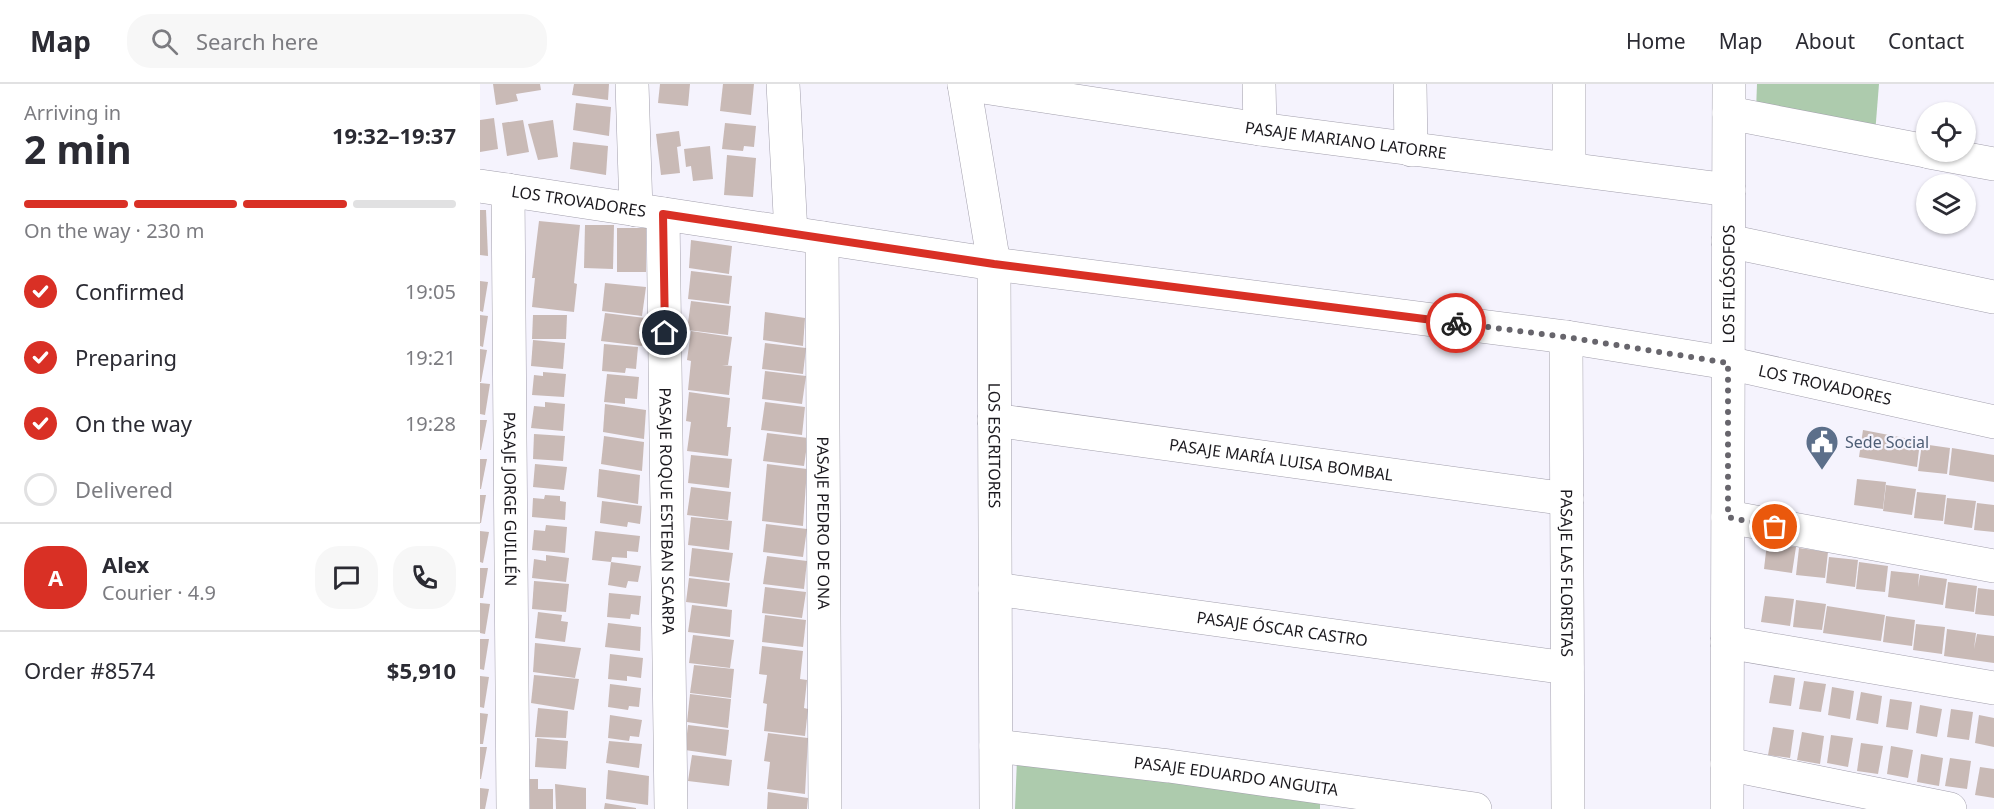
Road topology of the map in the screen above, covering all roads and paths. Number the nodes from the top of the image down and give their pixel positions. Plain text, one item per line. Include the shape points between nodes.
1 (632, 84) edge
2 (783, 84) edge
3 (964, 84) edge
4 (1259, 84) edge
5 (1410, 84) edge
6 (1569, 84) edge
7 (1729, 99) edge
8 (1260, 129) junction
9 (1916, 148) edge
10 (1411, 150) junction
11 (1976, 161) edge
12 (1994, 164) edge
13 (1569, 168) junction
14 (494, 188) edge
15 (1729, 190) junction
16 (650, 212) junction
17 (806, 235) junction
18 (1728, 241) junction
19 (994, 264) junction
20 (1994, 297) edge
21 (1566, 337) junction
22 (1728, 363) junction
23 (994, 420) junction
24 (1994, 422) edge
25 (1567, 499) junction
26 (1728, 517) junction
27 (1994, 566) edge
28 (995, 589) junction
29 (1727, 642) junction
30 (1567, 668) junction
31 (1994, 688) edge
32 (996, 746) junction
33 (1727, 764) junction
34 (513, 809) edge
35 (671, 809) edge
36 (825, 809) edge
37 (996, 809) edge
38 (1475, 809) edge
39 (1568, 809) edge
40 (1727, 809) edge
41 (1950, 809) edge

1 - 16 street, PASAJE ROQUE ESTEBAN SCARPA
2 - 17 street, PASAJE PEDRO DE ONA
3 - 8 street, PASAJE MARIANO LATORRE
3 - 19 street, LOS ESCRITORES
4 - 8 street
5 - 10 street
6 - 13 street
7 - 9 street
7 - 15 street, LOS FILÓSOFOS
8 - 10 street, PASAJE MARIANO LATORRE
10 - 13 street, PASAJE MARIANO LATORRE
11 - 12 street
13 - 15 street, PASAJE MARIANO LATORRE
14 - 16 street, LOS TROVADORES
14 - 34 street, PASAJE JORGE GUILLÉN
15 - 18 street, LOS FILÓSOFOS
16 - 17 street, LOS TROVADORES
16 - 35 street, PASAJE ROQUE ESTEBAN SCARPA
17 - 19 street, LOS TROVADORES
17 - 36 street, PASAJE PEDRO DE ONA
18 - 20 street
18 - 22 street, LOS FILÓSOFOS
19 - 21 street, LOS TROVADORES
19 - 23 street, LOS ESCRITORES
21 - 22 street, LOS TROVADORES
21 - 25 street, PASAJE LAS FLORISTAS
22 - 24 street, LOS TROVADORES
22 - 26 street, LOS FILÓSOFOS
23 - 25 street, PASAJE MARÍA LUISA BOMBAL
23 - 28 street, LOS ESCRITORES
25 - 30 street, PASAJE LAS FLORISTAS
26 - 27 street
26 - 29 street, LOS FILÓSOFOS
28 - 30 street, PASAJE ÓSCAR CASTRO
28 - 32 street, LOS ESCRITORES
29 - 31 street
29 - 33 street, LOS FILÓSOFOS
30 - 39 street, PASAJE LAS FLORISTAS
32 - 37 street, LOS ESCRITORES
32 - 38 street, PASAJE EDUARDO ANGUITA
33 - 40 street, LOS FILÓSOFOS
33 - 41 street

